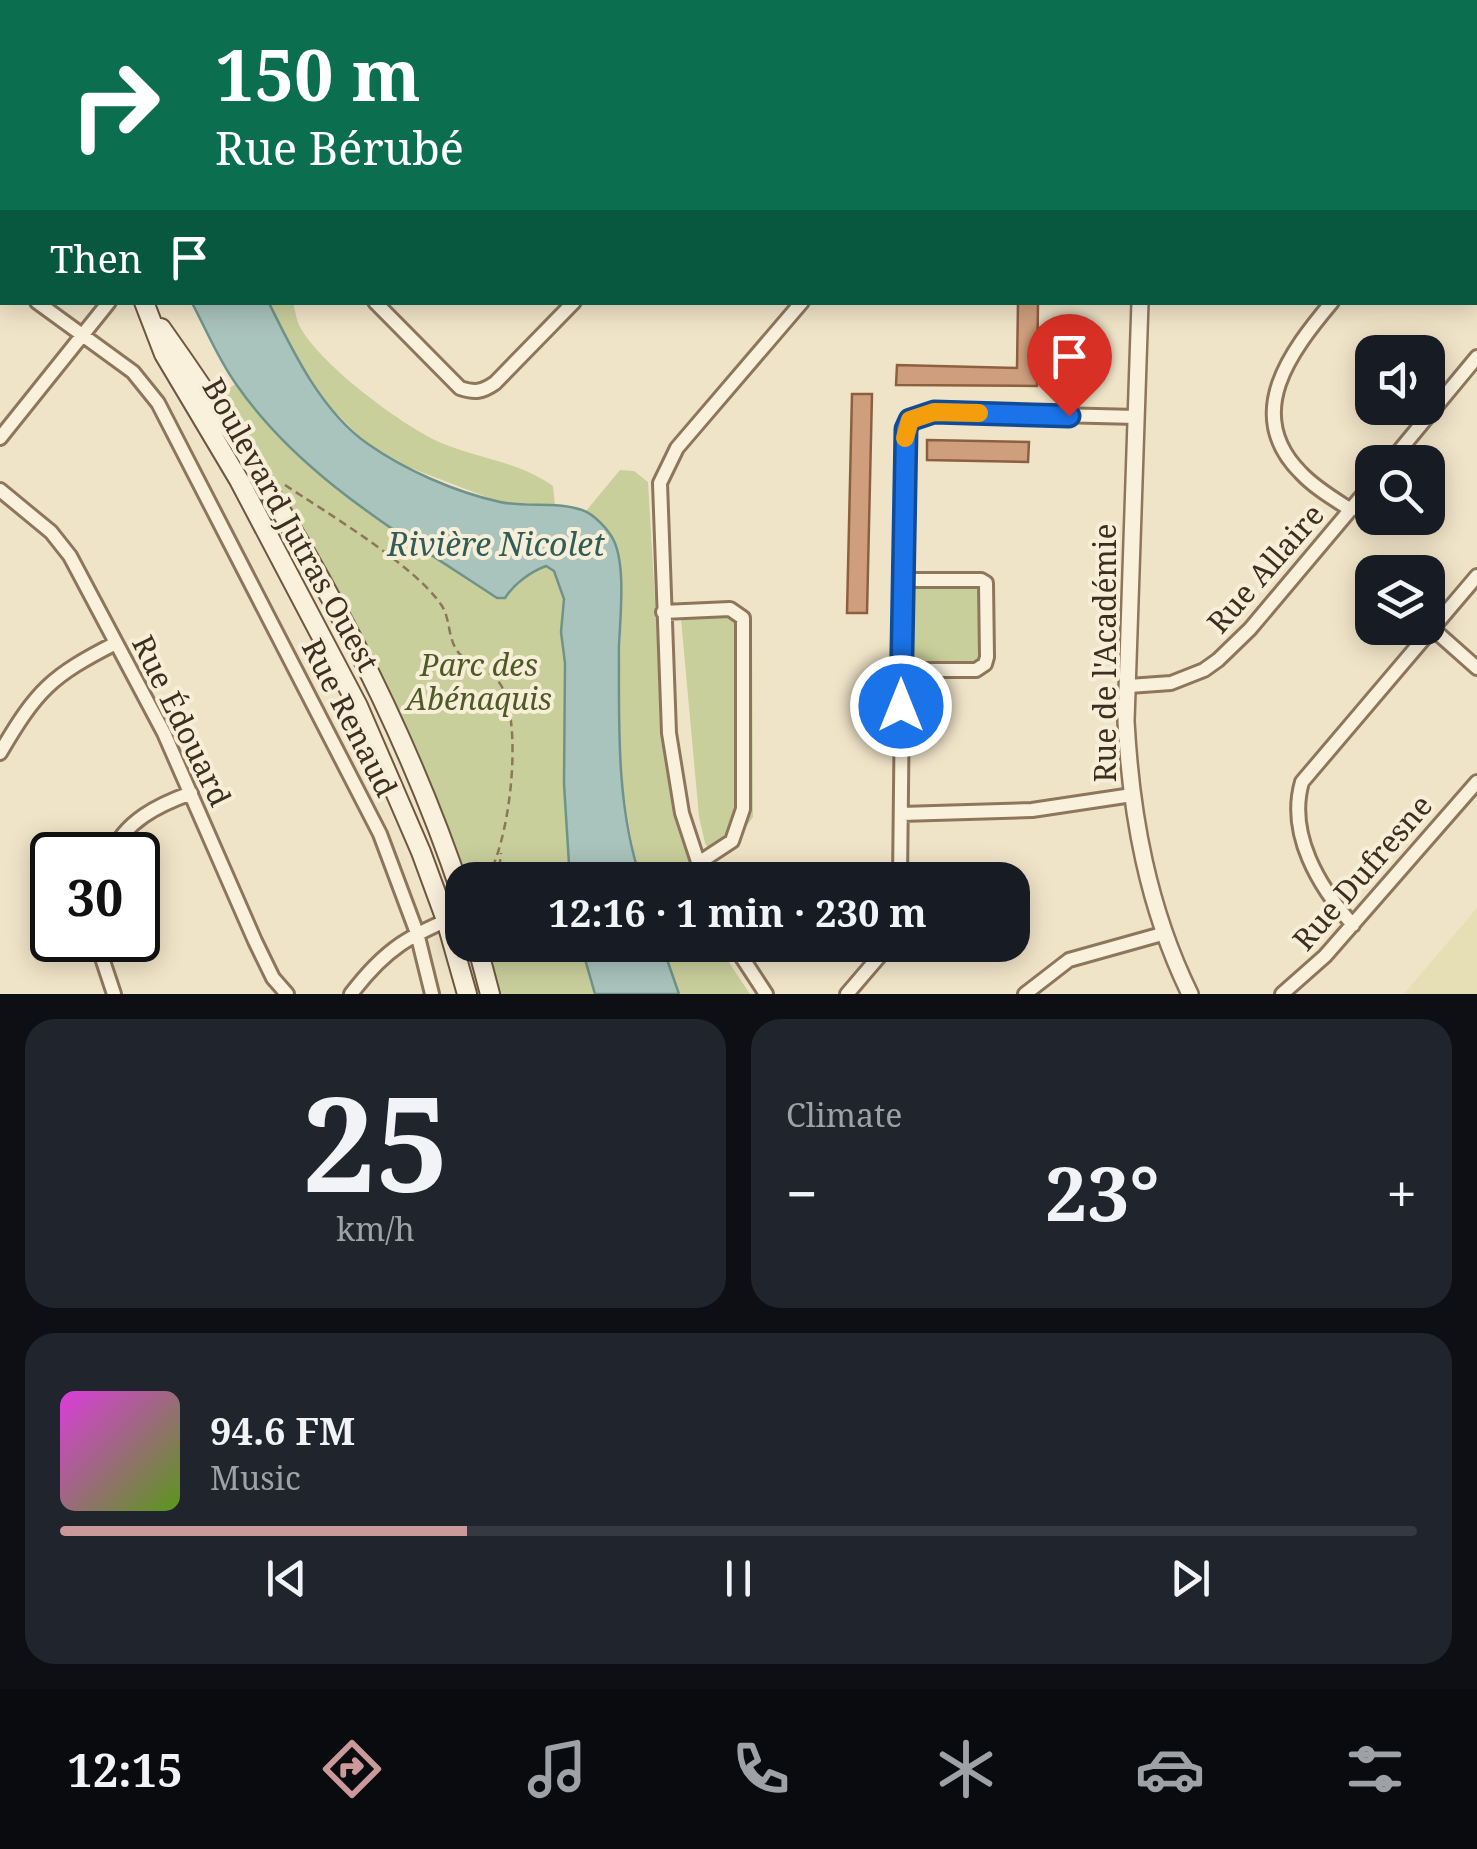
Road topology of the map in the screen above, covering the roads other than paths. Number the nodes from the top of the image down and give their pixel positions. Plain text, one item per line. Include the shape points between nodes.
1 (41, 305) edge
2 (106, 305) edge
3 (146, 305) edge
4 (378, 305) edge
5 (571, 305) edge
6 (799, 305) edge
7 (1140, 305) edge
8 (1329, 305) edge
9 (81, 334) junction
10 (1477, 357) edge
11 (1137, 417) junction
12 (0, 438) edge
13 (1404, 445) edge
14 (0, 490) edge
15 (1355, 504) edge
16 (1350, 510) junction
17 (1477, 576) edge
18 (904, 580) junction
19 (663, 612) junction
20 (1445, 615) edge
21 (1445, 640) edge
22 (116, 643) junction
23 (1419, 645) edge
24 (1477, 668) edge
25 (901, 670) junction
26 (1129, 686) junction
27 (0, 753) edge
28 (1477, 782) edge
29 (190, 793) junction
30 (1132, 795) junction
31 (902, 814) junction
32 (129, 832) edge
33 (450, 862) edge
34 (696, 862) edge
35 (700, 862) edge
36 (901, 862) edge
37 (445, 897) edge
38 (445, 921) edge
39 (1353, 926) junction
40 (416, 933) junction
41 (1162, 934) junction
42 (103, 962) edge
43 (462, 962) edge
44 (482, 962) edge
45 (745, 962) edge
46 (874, 962) edge
47 (114, 994) edge
48 (287, 994) edge
49 (351, 994) edge
50 (432, 994) edge
51 (467, 994) edge
52 (490, 994) edge
53 (766, 994) edge
54 (847, 994) edge
55 (1025, 994) edge
56 (1190, 994) edge
57 (1282, 994) edge

1 - 9 street, Rue Renaud
2 - 9 street
3 - 33 main road, Boulevard Jutras Ouest via 349,633 417,772
3 - 37 main road, Boulevard Jutras Ouest via 164,354 358,706
4 - 5 street via 460,388 483,391
6 - 19 street via 663,472
7 - 11 street, Rue de l'Académie
8 - 16 street via 1282,371 1274,415 1292,462
9 - 12 street
9 - 40 street, Rue Renaud via 133,372 158,404 373,819
10 - 13 street
11 - 18 street via 934,412 910,420
11 - 26 street, Rue de l'Académie
14 - 22 street, Rue Édouard via 61,544
15 - 16 street, Rue Allaire
16 - 26 street, Rue Allaire via 1218,660 1171,683
17 - 20 street
18 - 25 street
18 - 25 street via 986,583 987,657 976,670
19 - 34 street via 669,733
19 - 35 street via 730,609 743,618 743,809 732,841
21 - 24 street
22 - 27 street via 66,668 38,695
22 - 29 street, Rue Édouard
23 - 39 street via 1316,762 1298,796 1296,821 1309,857
25 - 31 street
26 - 30 street, Rue de l'Académie
28 - 39 street, Rue Dufresne
29 - 32 street via 160,805
29 - 48 street, Rue Édouard via 255,942
30 - 31 street via 1032,810
30 - 41 street, Rue de l'Académie
31 - 36 street
38 - 40 street
39 - 57 street, Rue Dufresne
40 - 49 street via 376,962
40 - 50 street, Rue Renaud
41 - 55 street via 1068,960
41 - 56 street, Rue de l'Académie
42 - 47 street
43 - 51 main road, Boulevard Jutras Ouest
44 - 52 main road
45 - 53 street
46 - 54 street

